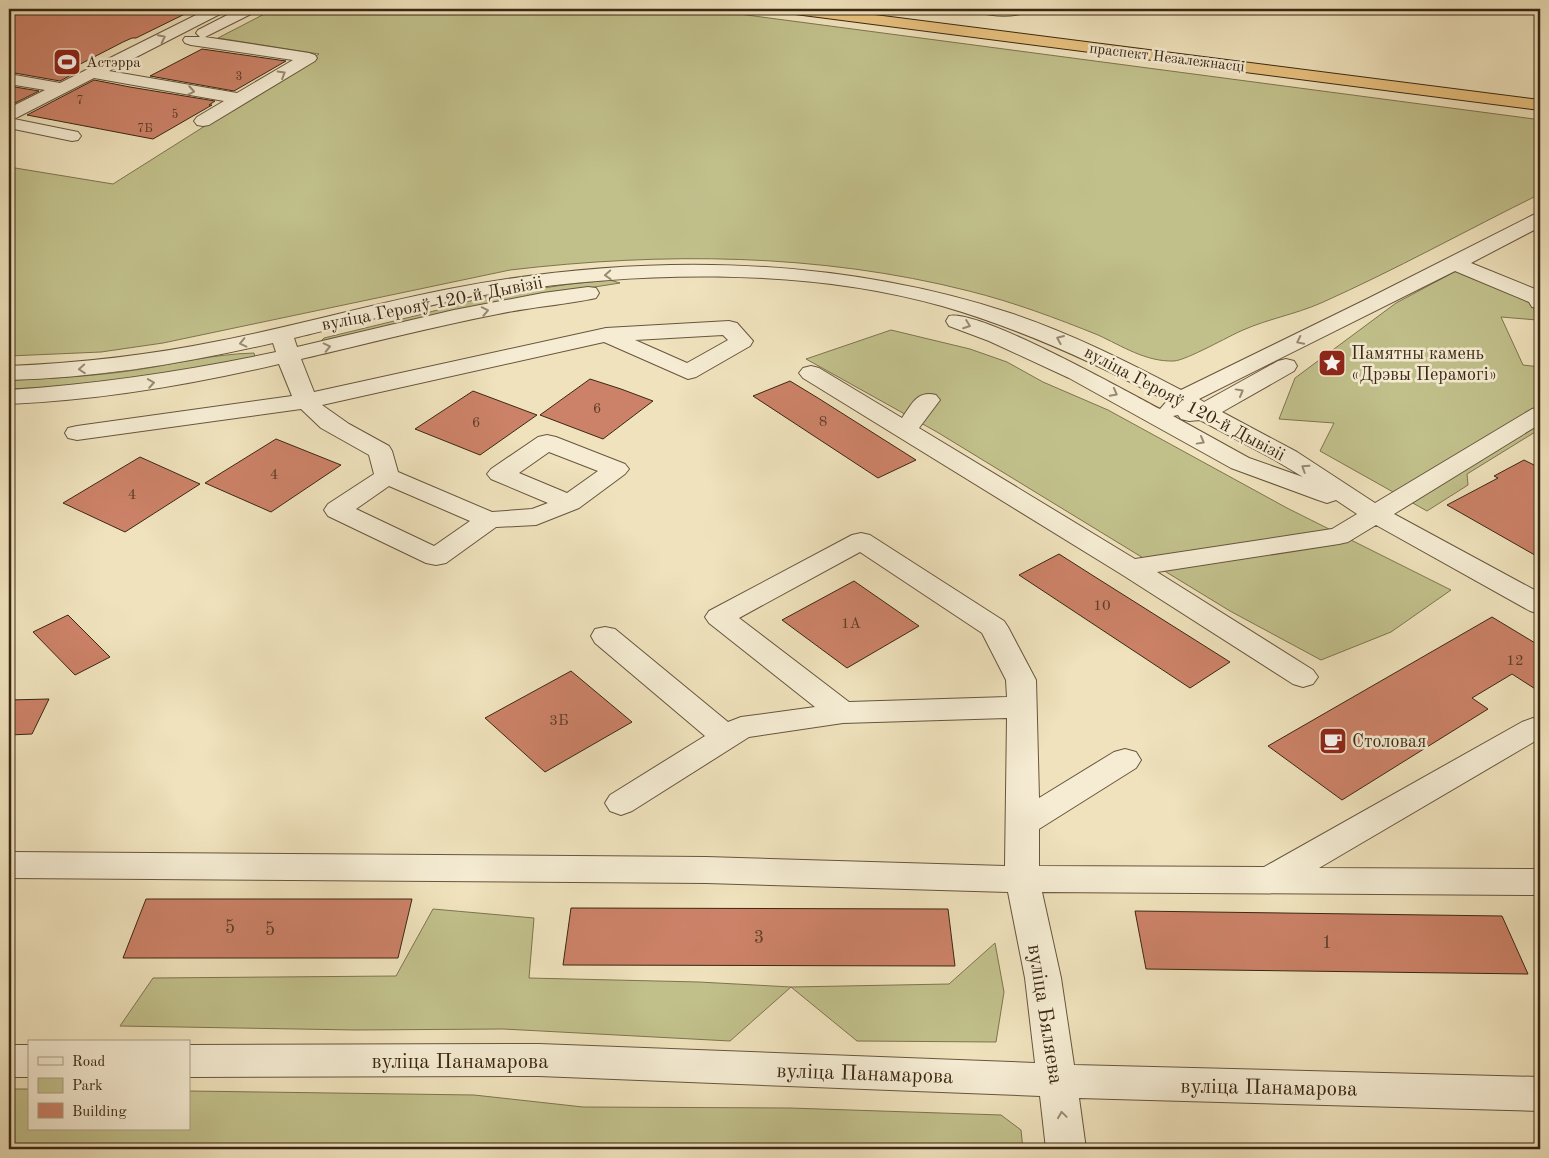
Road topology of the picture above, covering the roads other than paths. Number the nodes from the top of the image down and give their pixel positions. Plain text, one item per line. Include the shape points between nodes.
1 (219, 9) edge
2 (246, 9) edge
3 (794, 9) edge
4 (874, 9) edge
5 (983, 9) edge
6 (1024, 9) edge
7 (191, 40) junction
8 (91, 73) junction
9 (118, 78) junction
10 (9, 79) edge
11 (62, 88) junction
12 (1540, 93) edge
13 (240, 99) junction
14 (1540, 105) edge
15 (9, 115) edge
16 (203, 121) dead end
17 (9, 123) edge
18 (72, 136) dead end
19 (1540, 219) edge
20 (1454, 264) junction
21 (1540, 302) edge
22 (1376, 304) junction
23 (606, 335) junction
24 (285, 345) junction
25 (9, 372) edge
26 (811, 373) dead end
27 (67, 394) junction
28 (9, 397) edge
29 (1182, 399) junction
30 (928, 400) dead end
31 (307, 401) junction
32 (9, 405) edge
33 (1204, 412) junction
34 (1540, 414) edge
35 (1162, 419) junction
36 (904, 430) junction
37 (77, 433) dead end
38 (388, 476) junction
39 (570, 503) dead end
40 (1375, 514) junction
41 (489, 520) junction
42 (1131, 568) junction
43 (1538, 601) edge
44 (605, 636) dead end
45 (1303, 677) dead end
46 (1021, 707) junction
47 (843, 712) junction
48 (1540, 730) edge
49 (727, 737) junction
50 (1125, 760) dead end
51 (621, 803) dead end
52 (1022, 824) junction
53 (9, 865) edge
54 (1022, 879) junction
55 (1271, 880) junction
56 (1540, 882) edge
57 (9, 1061) edge
58 (28, 1061) edge
59 (190, 1061) edge
60 (1057, 1081) junction
61 (1540, 1094) edge
62 (1066, 1149) edge

8 -> 1 street
2 - 7 street
3 - 14 highway, праспект Незалежнасці
4 - 12 highway, праспект Незалежнасці
5 - 6 street via 1013,12
7 - 9 street
13 -> 7 street via 309,58
8 - 9 street
8 - 11 street
9 -> 13 street
10 - 11 street
11 - 15 street
13 - 16 street
17 - 18 street
19 - 20 street
20 - 21 street via 1538,298
20 - 22 street
22 -> 29 street
33 -> 22 street via 1324,346
23 - 23 street via 730,328 742,341 688,372
23 - 31 street
24 -> 25 street, вуліца Герояў 120-й Дывізіі via 81,369
27 -> 24 street, вуліца Герояў 120-й Дывізіі via 172,380
29 -> 24 street, вуліца Герояў 120-й Дывізіі via 1103,358 1001,317 898,290 801,276 655,272 564,278 469,292
24 - 31 street
24 -> 35 street, вуліца Герояў 120-й Дывізіі via 571,295 680,285 740,284 793,288 848,295 958,322 1054,362
26 - 36 street
27 - 28 street, вуліца Герояў 120-й Дывізіі
27 - 32 street
29 - 33 street, вуліца Герояў 120-й Дывізіі
29 - 35 street
30 - 36 street
31 - 37 street
31 - 38 street via 335,425 380,451
33 - 35 street
40 -> 33 street, вуліца Герояў 120-й Дывізіі via 1289,458
34 - 40 street
35 -> 40 street, вуліца Герояў 120-й Дывізіі via 1240,463
36 - 42 street
38 - 41 street
38 - 41 street via 337,510 436,557
39 - 41 street via 536,518
40 - 42 street via 1339,536
40 - 43 street, вуліца Герояў 120-й Дывізіі
42 - 45 street
44 - 49 street
46 - 47 street
46 - 47 street, вуліца Бяляева via 1021,680 994,627 860,541 719,617
46 - 52 street, вуліца Бяляева
47 - 49 street via 741,728
48 - 55 street via 1534,729
49 - 51 street
50 - 52 street
52 - 54 street, вуліца Бяляева
53 - 54 street via 706,870
54 - 55 street
54 - 60 street, вуліца Бяляева via 1043,978
55 - 56 street
57 - 58 street
59 - 60 street, вуліца Панамарова via 539,1060
60 - 61 street, вуліца Панамарова
62 -> 60 street, вуліца Бяляева

